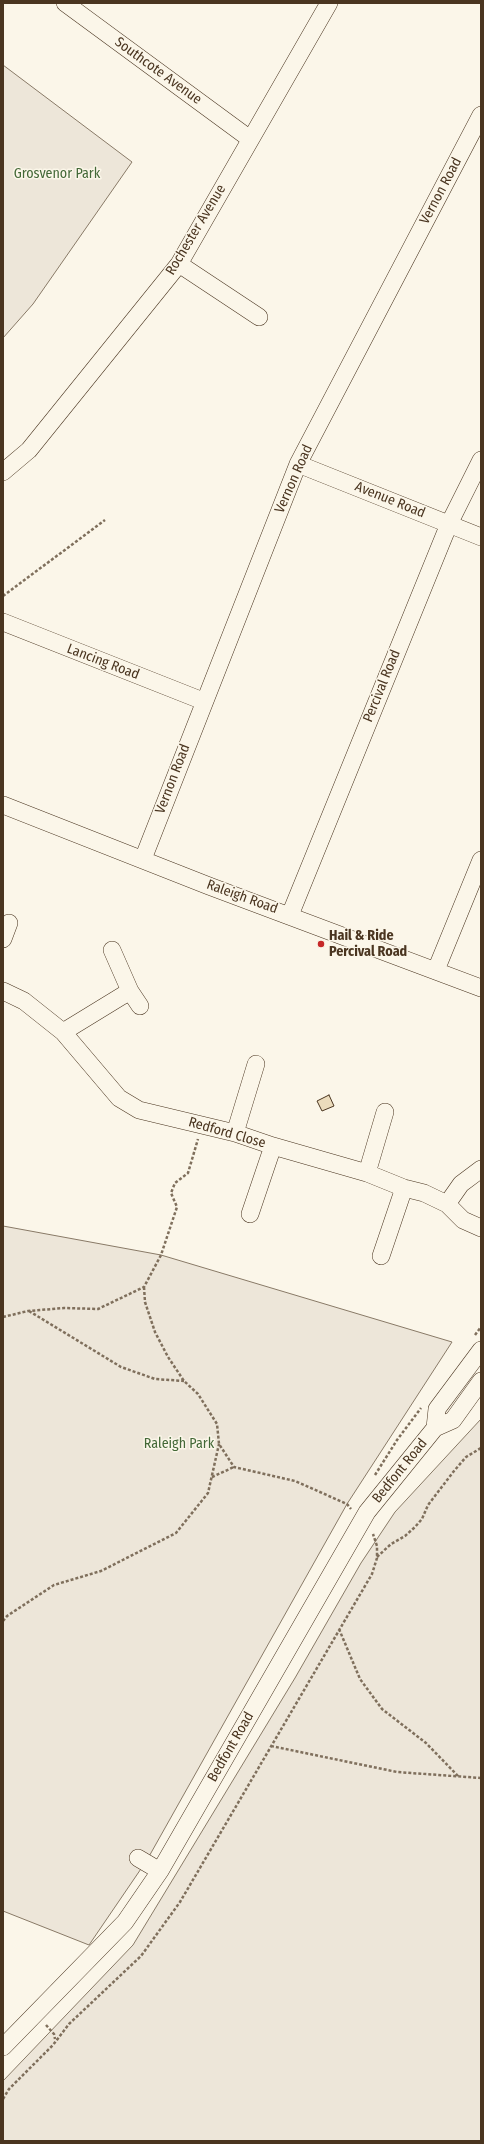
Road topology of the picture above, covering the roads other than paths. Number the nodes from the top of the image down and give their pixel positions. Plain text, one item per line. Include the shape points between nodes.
1 (65, 3) edge
2 (329, 3) edge
3 (481, 115) edge
4 (250, 139) junction
5 (179, 264) junction
6 (259, 317) dead end
7 (481, 460) edge
8 (298, 464) junction
9 (3, 472) edge
10 (449, 524) junction
11 (481, 537) edge
12 (3, 622) edge
13 (203, 701) junction
14 (3, 805) edge
15 (142, 859) junction
16 (481, 860) edge
17 (290, 915) junction
18 (9, 923) dead end
19 (3, 939) edge
20 (112, 950) dead end
21 (436, 970) junction
22 (481, 988) edge
23 (130, 991) junction
24 (3, 992) edge
25 (140, 1006) dead end
26 (63, 1032) junction
27 (256, 1064) dead end
28 (385, 1112) dead end
29 (235, 1133) junction
30 (272, 1146) junction
31 (481, 1169) edge
32 (367, 1172) junction
33 (404, 1188) junction
34 (447, 1204) junction
35 (250, 1214) dead end
36 (481, 1228) edge
37 (381, 1256) dead end
38 (476, 1345) edge
39 (475, 1364) edge
40 (481, 1381) edge
41 (434, 1428) junction
42 (138, 1858) dead end
43 (160, 1871) junction
44 (4, 2045) edge

1 - 4 street, Southcote Avenue
2 - 4 street, Rochester Avenue
3 - 8 street, Vernon Road
4 - 5 street, Rochester Avenue
5 - 6 street
5 - 9 street, Rochester Avenue via 29,450
7 - 10 street, Percival Road
8 - 10 street, Avenue Road
8 - 13 street, Vernon Road
10 - 11 street, Avenue Road
10 - 17 street, Percival Road
12 - 13 street, Lancing Road
13 - 15 street, Vernon Road
14 - 15 street, Raleigh Road
15 - 17 street, Raleigh Road
16 - 21 street
17 - 21 street, Raleigh Road
18 - 19 street
20 - 23 street
21 - 22 street, Raleigh Road
23 - 25 street
23 - 26 street
24 - 26 street, Redford Close via 24,1000
26 - 29 street, Redford Close via 114,1100 139,1110
27 - 29 street
28 - 32 street
29 - 30 street, Redford Close
30 - 32 street, Redford Close
30 - 35 street
31 - 34 street via 461,1184
32 - 33 street, Redford Close
33 - 34 street, Redford Close via 424,1193
33 - 37 street
34 - 36 street, Redford Close via 463,1220
38 - 39 street, Bedfont Road
39 - 41 street, Bedfont Road via 437,1409
40 - 41 street, Bedfont Road via 452,1420
41 - 43 street, Bedfont Road via 367,1512
42 - 43 street
43 - 44 street, Bedfont Road via 125,1922

